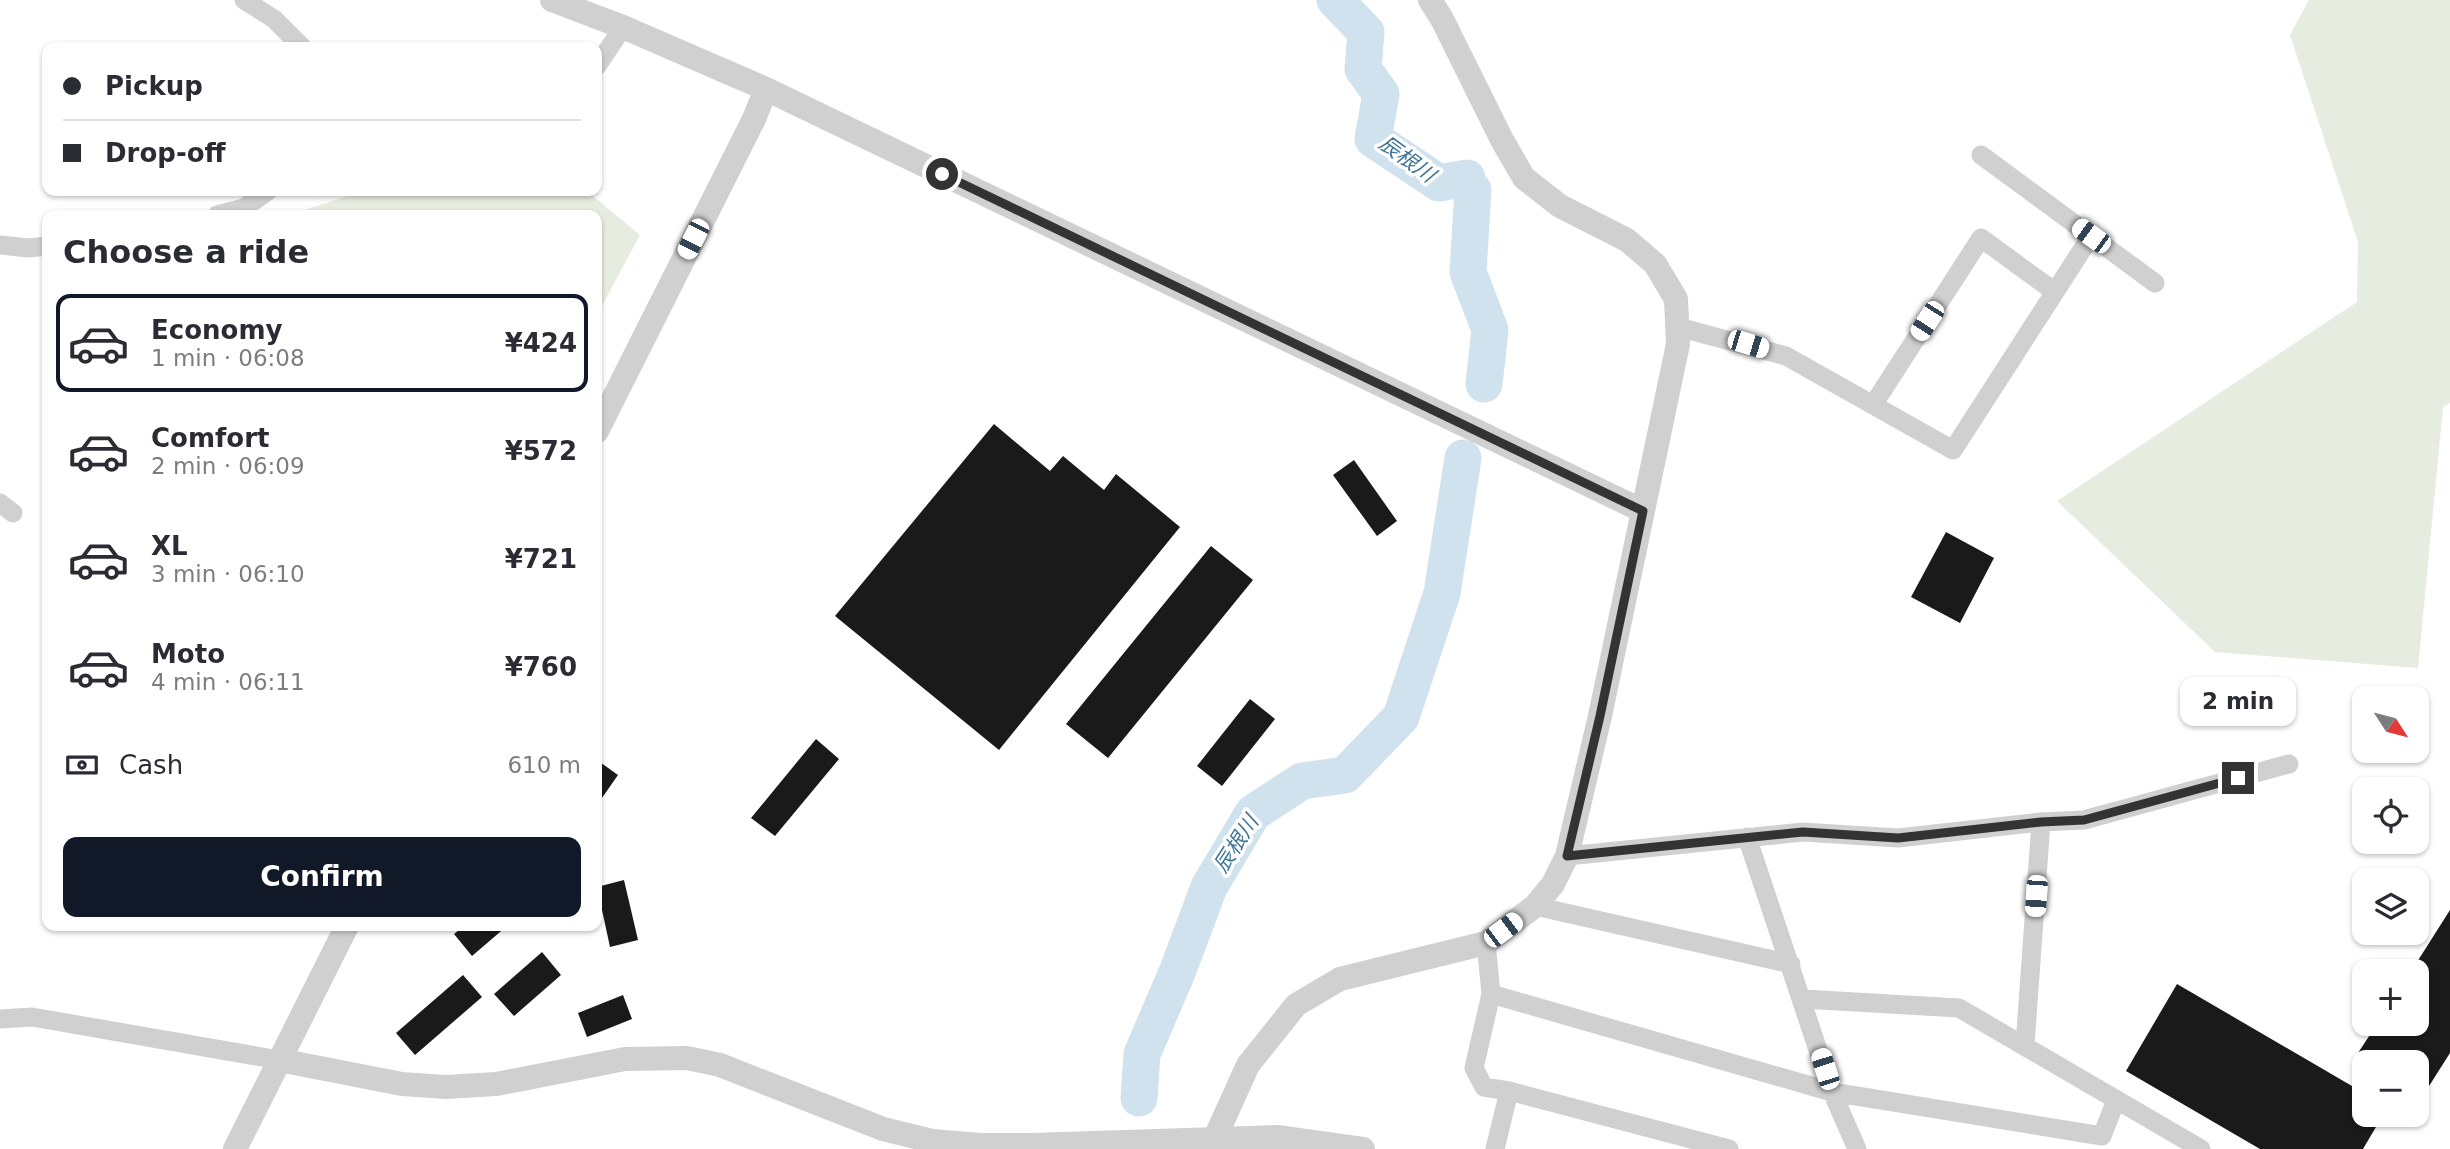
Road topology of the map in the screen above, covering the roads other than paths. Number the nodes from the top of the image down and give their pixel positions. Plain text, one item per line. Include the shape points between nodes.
1 (244, 0) edge
2 (552, 0) edge
3 (1430, 0) edge
4 (623, 27) junction
5 (297, 42) edge
6 (602, 58) edge
7 (766, 89) junction
8 (1981, 155) dead end
9 (261, 196) edge
10 (236, 210) edge
11 (2091, 236) junction
12 (0, 245) edge
13 (42, 247) edge
14 (2155, 283) dead end
15 (2055, 292) junction
16 (1678, 327) junction
17 (1873, 405) junction
18 (602, 421) edge
19 (1643, 511) junction
20 (2289, 764) dead end
21 (2041, 822) junction
22 (1747, 837) junction
23 (1567, 856) junction
24 (1535, 906) junction
25 (344, 931) edge
26 (1486, 943) junction
27 (1791, 964) junction
28 (1491, 994) junction
29 (1803, 999) junction
30 (0, 1018) edge
31 (2025, 1045) junction
32 (279, 1060) junction
33 (1509, 1091) junction
34 (1832, 1092) junction
35 (2116, 1101) junction
36 (1207, 1143) edge
37 (235, 1149) edge
38 (1363, 1149) edge
39 (1495, 1149) edge
40 (1729, 1149) edge
41 (1857, 1149) edge
42 (2202, 1149) edge

1 - 5 street via 274,19
2 - 4 street
3 - 16 street via 1524,178 1560,206 1627,240 1655,264 1676,299
4 - 6 street
4 - 7 street
7 - 18 street
7 - 19 street
8 - 11 street
9 - 10 street
11 - 14 street
11 - 15 street
12 - 13 street
15 - 17 street via 1953,450
15 - 17 street via 1981,238
16 - 17 street via 1786,356
16 - 19 street
19 - 23 street
20 - 21 street via 2084,820
21 - 22 street via 1898,838 1803,832
21 - 31 street
22 - 23 street
22 - 27 street
23 - 24 street
24 - 26 street
24 - 27 street
25 - 32 street
26 - 28 street
26 - 36 street via 1340,979 1296,1005 1248,1065
27 - 29 street
28 - 33 street via 1474,1068 1484,1087
28 - 34 street
29 - 31 street via 1959,1008
29 - 34 street
30 - 32 street via 32,1017
31 - 35 street
32 - 36 street via 402,1084 446,1087 496,1084 625,1059 687,1058 720,1065 883,1129 932,1141 981,1145
32 - 37 street
33 - 39 street
33 - 40 street
34 - 35 street via 2102,1136
34 - 41 street
35 - 42 street
36 - 38 street via 1277,1137

